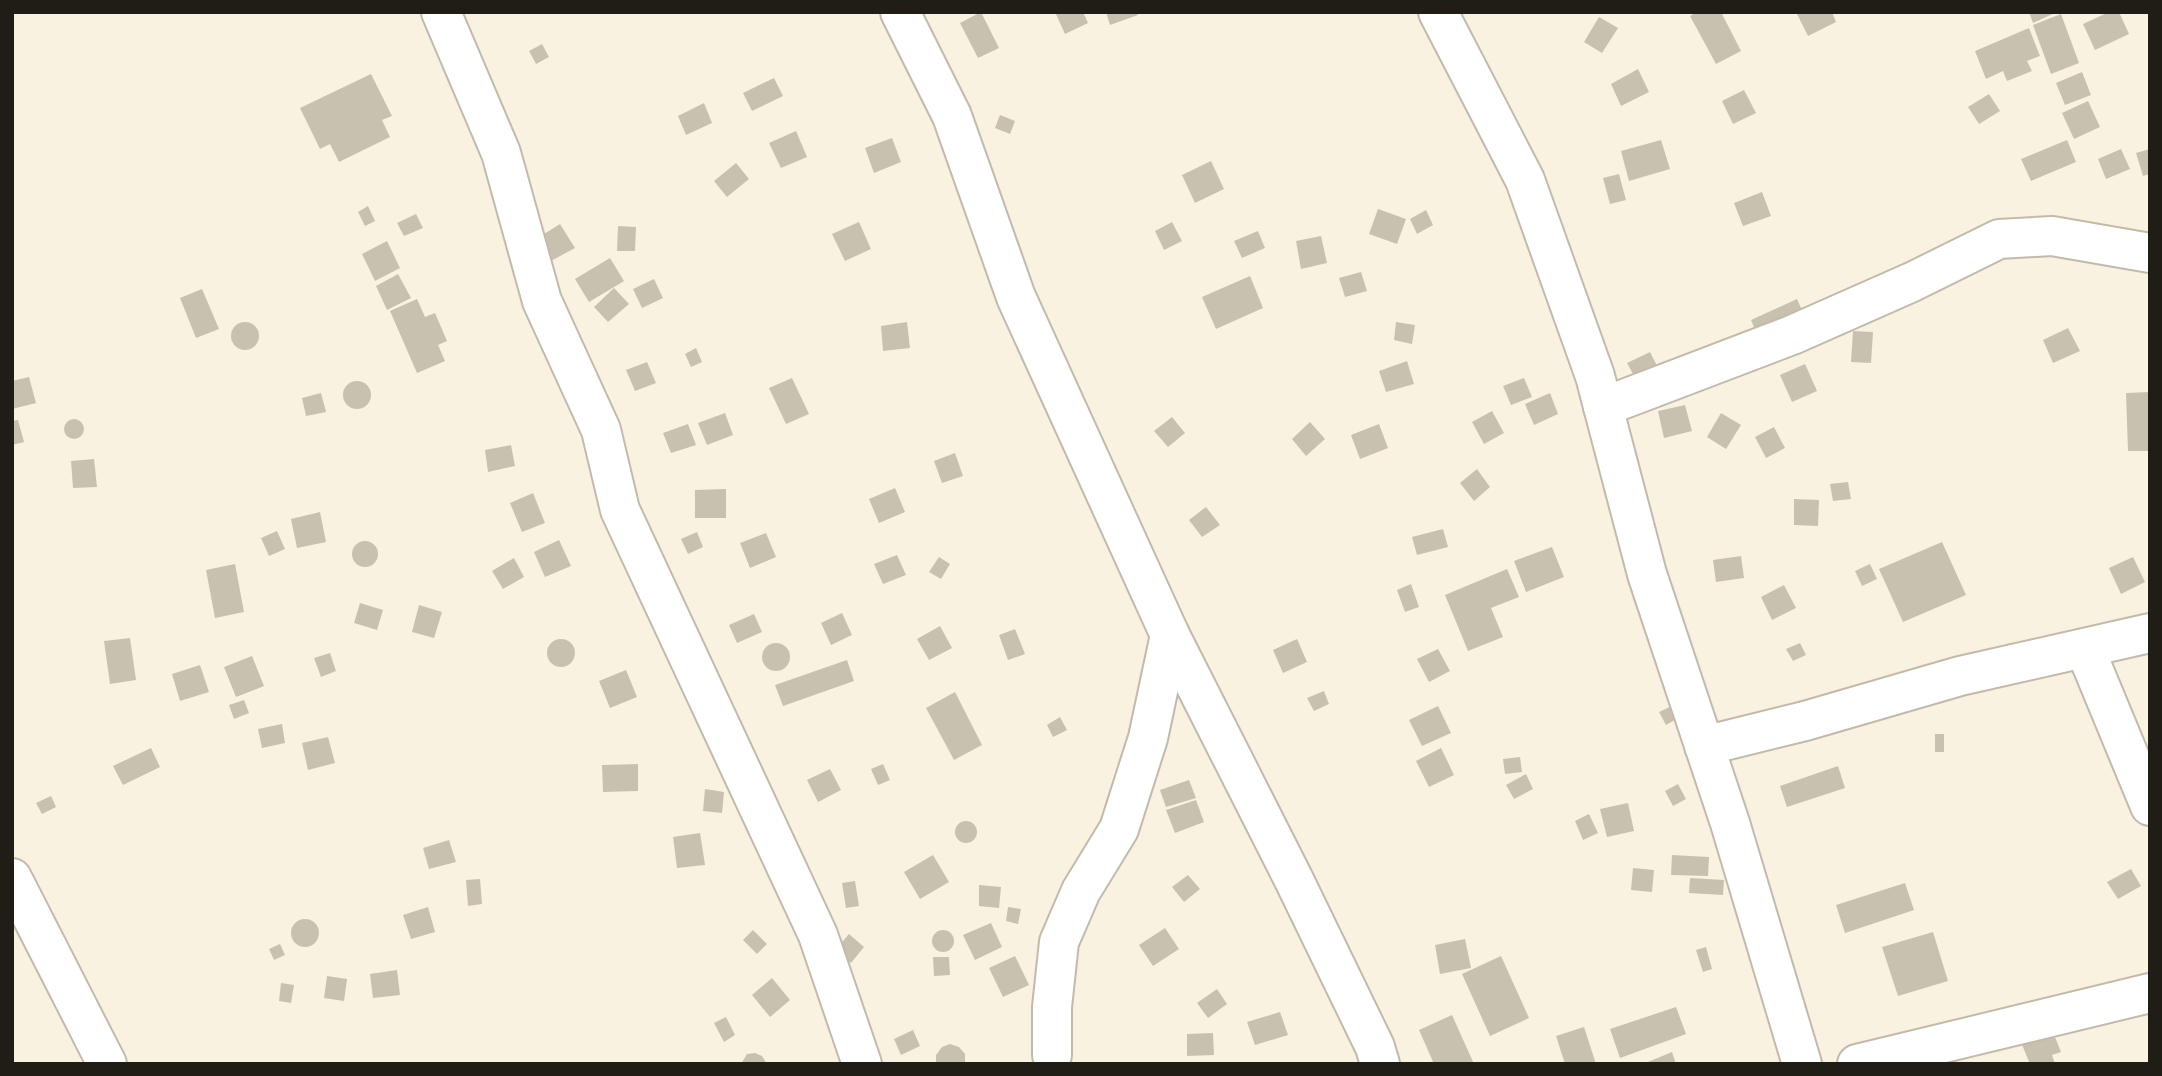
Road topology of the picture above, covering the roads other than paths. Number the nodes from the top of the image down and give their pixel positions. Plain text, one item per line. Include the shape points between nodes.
1 (441, 12) edge
2 (900, 12) edge
3 (1438, 12) edge
4 (2150, 253) edge
5 (1603, 407) junction
6 (2150, 633) edge
7 (1170, 635) junction
8 (2085, 649) junction
9 (1704, 747) junction
10 (2150, 806) edge
11 (12, 878) edge
12 (2150, 993) edge
13 (1052, 1055) dead end
14 (107, 1064) edge
15 (862, 1064) edge
16 (1380, 1064) edge
17 (1802, 1064) edge
18 (1857, 1064) edge

1 - 15 street via 501,153 542,301 601,430 620,510 818,935
2 - 7 street via 952,116 1016,297
3 - 5 street via 1525,180
4 - 5 street via 2052,236 1999,239 1792,335
5 - 9 street via 1647,574
6 - 8 street
7 - 13 street via 1147,738 1119,829 1081,891 1059,942
7 - 16 street via 1312,916
8 - 9 street via 1961,676
8 - 10 street
9 - 17 street
11 - 14 street
12 - 18 street

